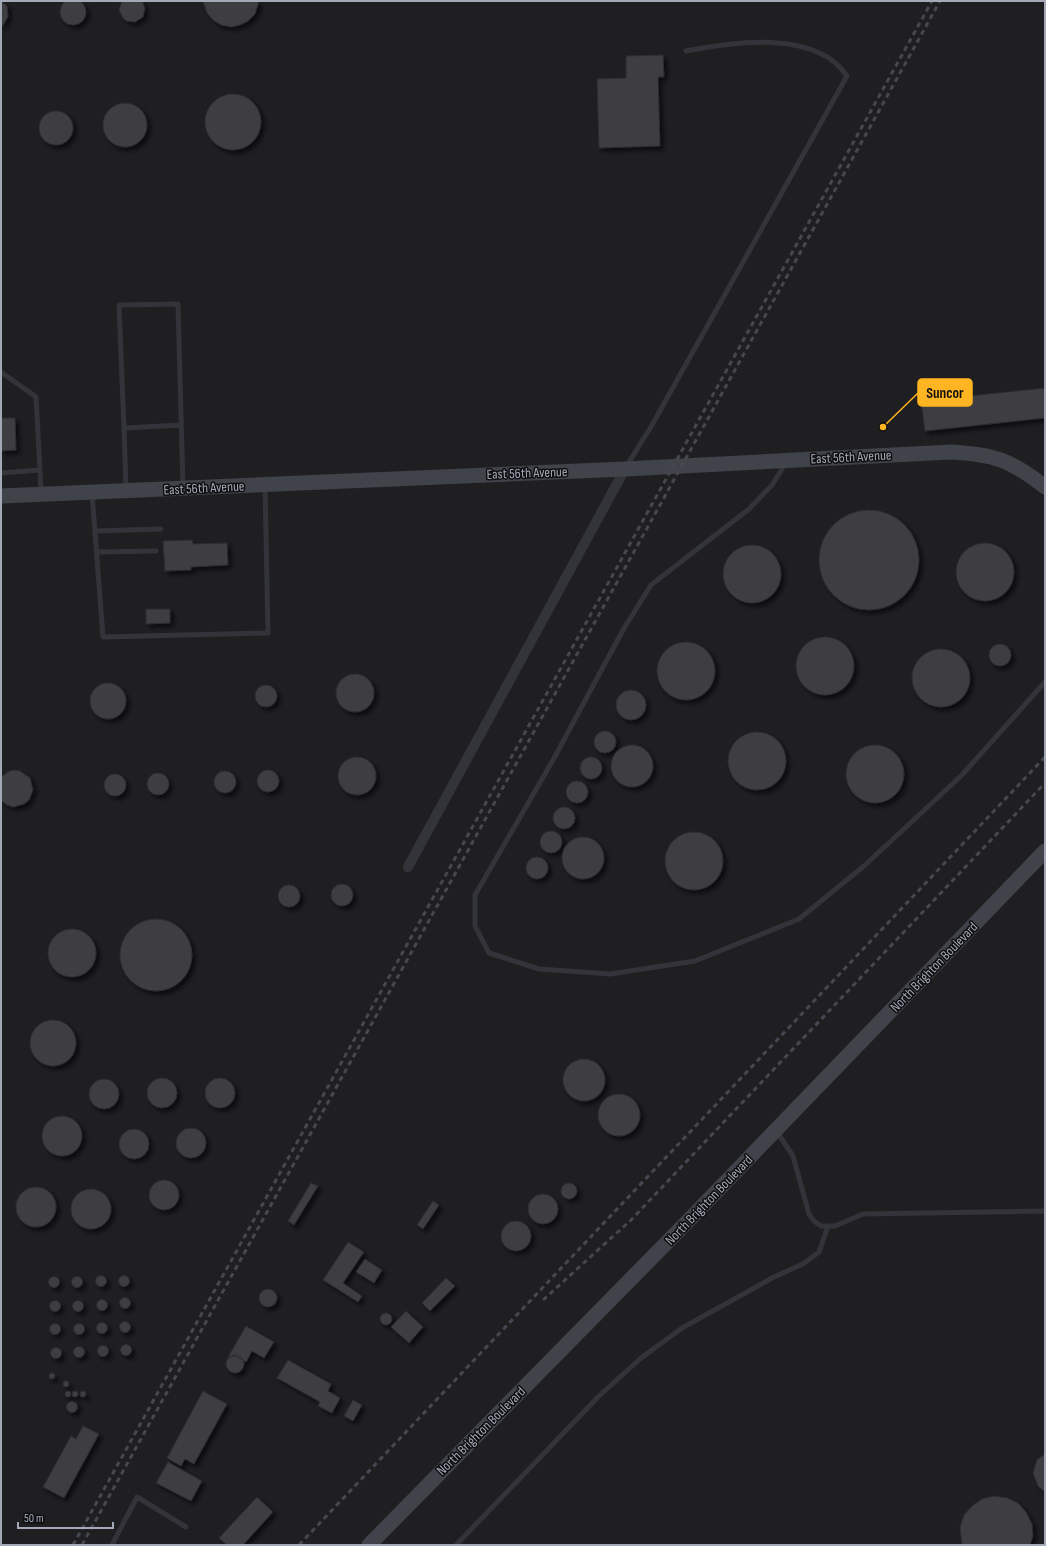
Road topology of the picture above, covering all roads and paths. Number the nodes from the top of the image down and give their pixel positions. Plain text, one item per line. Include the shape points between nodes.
1 (686, 51) dead end
2 (1, 372) edge
3 (181, 425) junction
4 (124, 428) junction
5 (788, 461) junction
6 (625, 469) junction
7 (40, 470) junction
8 (1, 473) edge
9 (265, 485) junction
10 (1045, 487) edge
11 (183, 488) junction
12 (126, 491) junction
13 (92, 492) junction
14 (42, 495) junction
15 (1, 496) edge
16 (161, 529) dead end
17 (95, 531) junction
18 (156, 551) dead end
19 (97, 552) junction
20 (1045, 682) edge
21 (1045, 851) edge
22 (408, 867) dead end
23 (776, 1130) junction
24 (1045, 1211) edge
25 (828, 1226) junction
26 (186, 1527) dead end
27 (112, 1545) edge
28 (369, 1545) edge
29 (456, 1545) edge

1 - 6 lane via 722,44 788,44 822,53 841,67 847,76
2 - 7 lane via 36,397
3 - 4 lane
3 - 4 lane via 178,304 119,305
3 - 11 lane
4 - 12 lane
5 - 6 main road, East 56th Avenue
5 - 10 main road, East 56th Avenue via 932,453 981,454 1011,463
5 - 20 lane via 772,485 749,509 651,585 623,630 553,760 475,895 475,926 489,953 539,969 610,974 695,961 799,918 864,866 961,776
6 - 9 main road, East 56th Avenue
6 - 22 street
7 - 8 lane
7 - 14 lane
9 - 11 main road, East 56th Avenue
9 - 19 lane via 268,633 103,637
11 - 12 main road, East 56th Avenue
12 - 13 main road, East 56th Avenue
13 - 14 main road, East 56th Avenue
13 - 17 lane
14 - 15 main road, East 56th Avenue
16 - 17 lane
17 - 19 lane
18 - 19 lane
21 - 23 main road, North Brighton Boulevard
23 - 25 lane via 793,1156 809,1214 821,1226
23 - 28 main road, North Brighton Boulevard
24 - 25 lane via 862,1214 846,1222
25 - 29 lane via 819,1252 803,1264 774,1277 682,1328 641,1358 599,1396
26 - 27 lane via 137,1497

